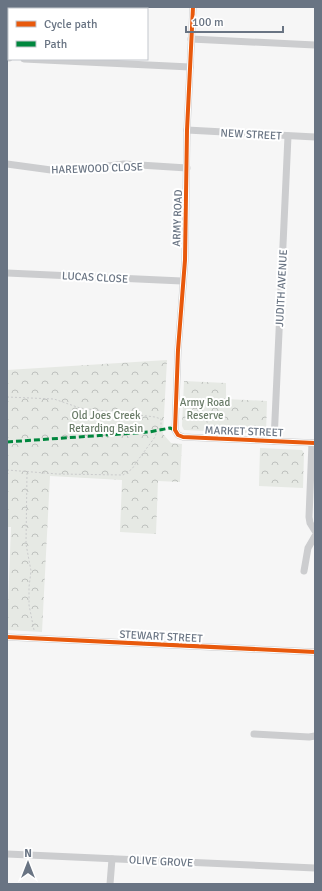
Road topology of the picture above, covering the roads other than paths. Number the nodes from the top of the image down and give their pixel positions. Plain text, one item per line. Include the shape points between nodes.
1 (193, 7) edge
2 (191, 39) junction
3 (315, 45) edge
4 (45, 60) edge
5 (190, 67) junction
6 (187, 130) junction
7 (288, 136) junction
8 (315, 137) edge
9 (7, 164) edge
10 (187, 168) junction
11 (7, 273) edge
12 (182, 281) junction
13 (175, 430) joint
14 (274, 441) junction
15 (314, 443) edge
16 (315, 531) edge
17 (315, 536) edge
18 (304, 571) dead end
19 (7, 637) edge
20 (315, 652) edge
21 (254, 734) dead end
22 (315, 736) edge
23 (7, 854) edge
24 (112, 859) junction
25 (315, 868) edge
26 (110, 884) edge

1 - 2 street, ARMY ROAD
2 - 3 street
2 - 5 street, ARMY ROAD
4 - 5 street
5 - 6 street, ARMY ROAD
6 - 7 street, NEW STREET
6 - 10 street, ARMY ROAD
7 - 8 street, NEW STREET
7 - 14 street, JUDITH AVENUE
9 - 10 street, HAREWOOD CLOSE via 67,171 124,164
10 - 12 street, ARMY ROAD
11 - 12 street, LUCAS CLOSE
12 - 13 street, ARMY ROAD
13 - 14 street, MARKET STREET via 183,437
14 - 15 street, MARKET STREET
15 - 16 street via 309,517
17 - 18 street via 308,548
19 - 20 street, STEWART STREET
21 - 22 street
23 - 24 street, OLIVE GROVE
24 - 25 street, OLIVE GROVE
24 - 26 street

